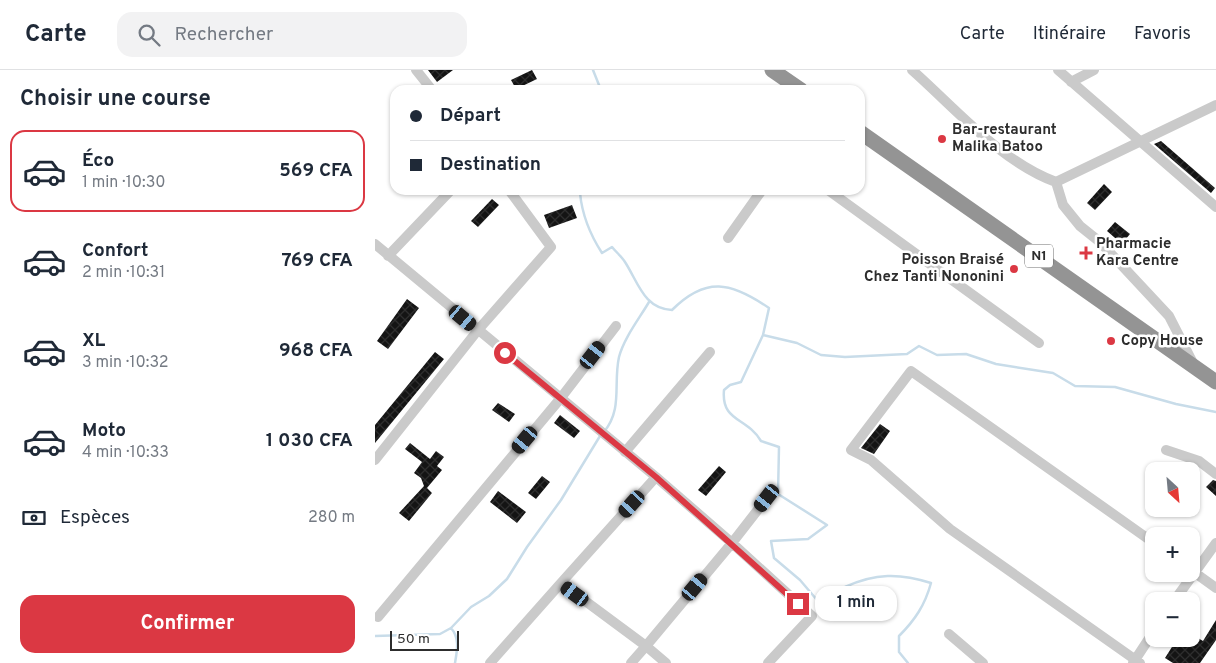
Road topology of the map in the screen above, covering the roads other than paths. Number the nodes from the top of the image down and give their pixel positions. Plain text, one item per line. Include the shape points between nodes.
1 (416, 70) edge
2 (772, 70) edge
3 (912, 70) edge
4 (1058, 70) edge
5 (1094, 70) edge
6 (1071, 82) junction
7 (428, 85) edge
8 (794, 85) edge
9 (1216, 105) edge
10 (865, 135) edge
11 (1141, 140) junction
12 (1055, 182) junction
13 (446, 195) edge
14 (513, 195) edge
15 (758, 195) edge
16 (835, 195) edge
17 (1216, 207) edge
18 (728, 238) dead end
19 (375, 244) edge
20 (389, 256) junction
21 (616, 326) dead end
22 (478, 330) junction
23 (1039, 343) dead end
24 (710, 352) dead end
25 (1194, 365) junction
26 (1216, 382) edge
27 (560, 399) junction
28 (1166, 450) dead end
29 (625, 452) junction
30 (375, 460) edge
31 (1216, 474) edge
32 (656, 477) junction
33 (767, 498) dead end
34 (1145, 537) edge
35 (732, 543) junction
36 (1216, 543) edge
37 (1200, 561) edge
38 (1200, 576) edge
39 (561, 583) junction
40 (1216, 588) edge
41 (378, 617) dead end
42 (949, 634) dead end
43 (646, 646) junction
44 (1145, 646) edge
45 (1136, 662) edge
46 (490, 663) edge
47 (631, 663) edge
48 (665, 663) edge
49 (768, 663) edge
50 (983, 663) edge

1 - 7 street
2 - 8 highway
3 - 12 street via 1000,150 1038,176
4 - 6 street
5 - 6 street
6 - 11 street
9 - 11 street
10 - 25 highway, N1
11 - 12 street
11 - 17 street
12 - 25 street via 1063,204 1080,226 1100,242 1169,316
13 - 20 street
14 - 22 street via 551,247
15 - 18 street
16 - 23 street
19 - 20 street
20 - 22 street
21 - 27 street
22 - 27 street
22 - 30 street
24 - 29 street
25 - 26 highway, N1
27 - 29 street
27 - 41 street
28 - 31 street via 1199,461
29 - 32 street
32 - 35 street
32 - 39 street
33 - 35 street
34 - 45 street via 911,371 851,450 871,460 950,529
35 - 43 street
35 - 49 street via 811,616
36 - 37 street
38 - 40 street
39 - 43 street
39 - 46 street
42 - 50 street
43 - 47 street
43 - 48 street
44 - 45 street

